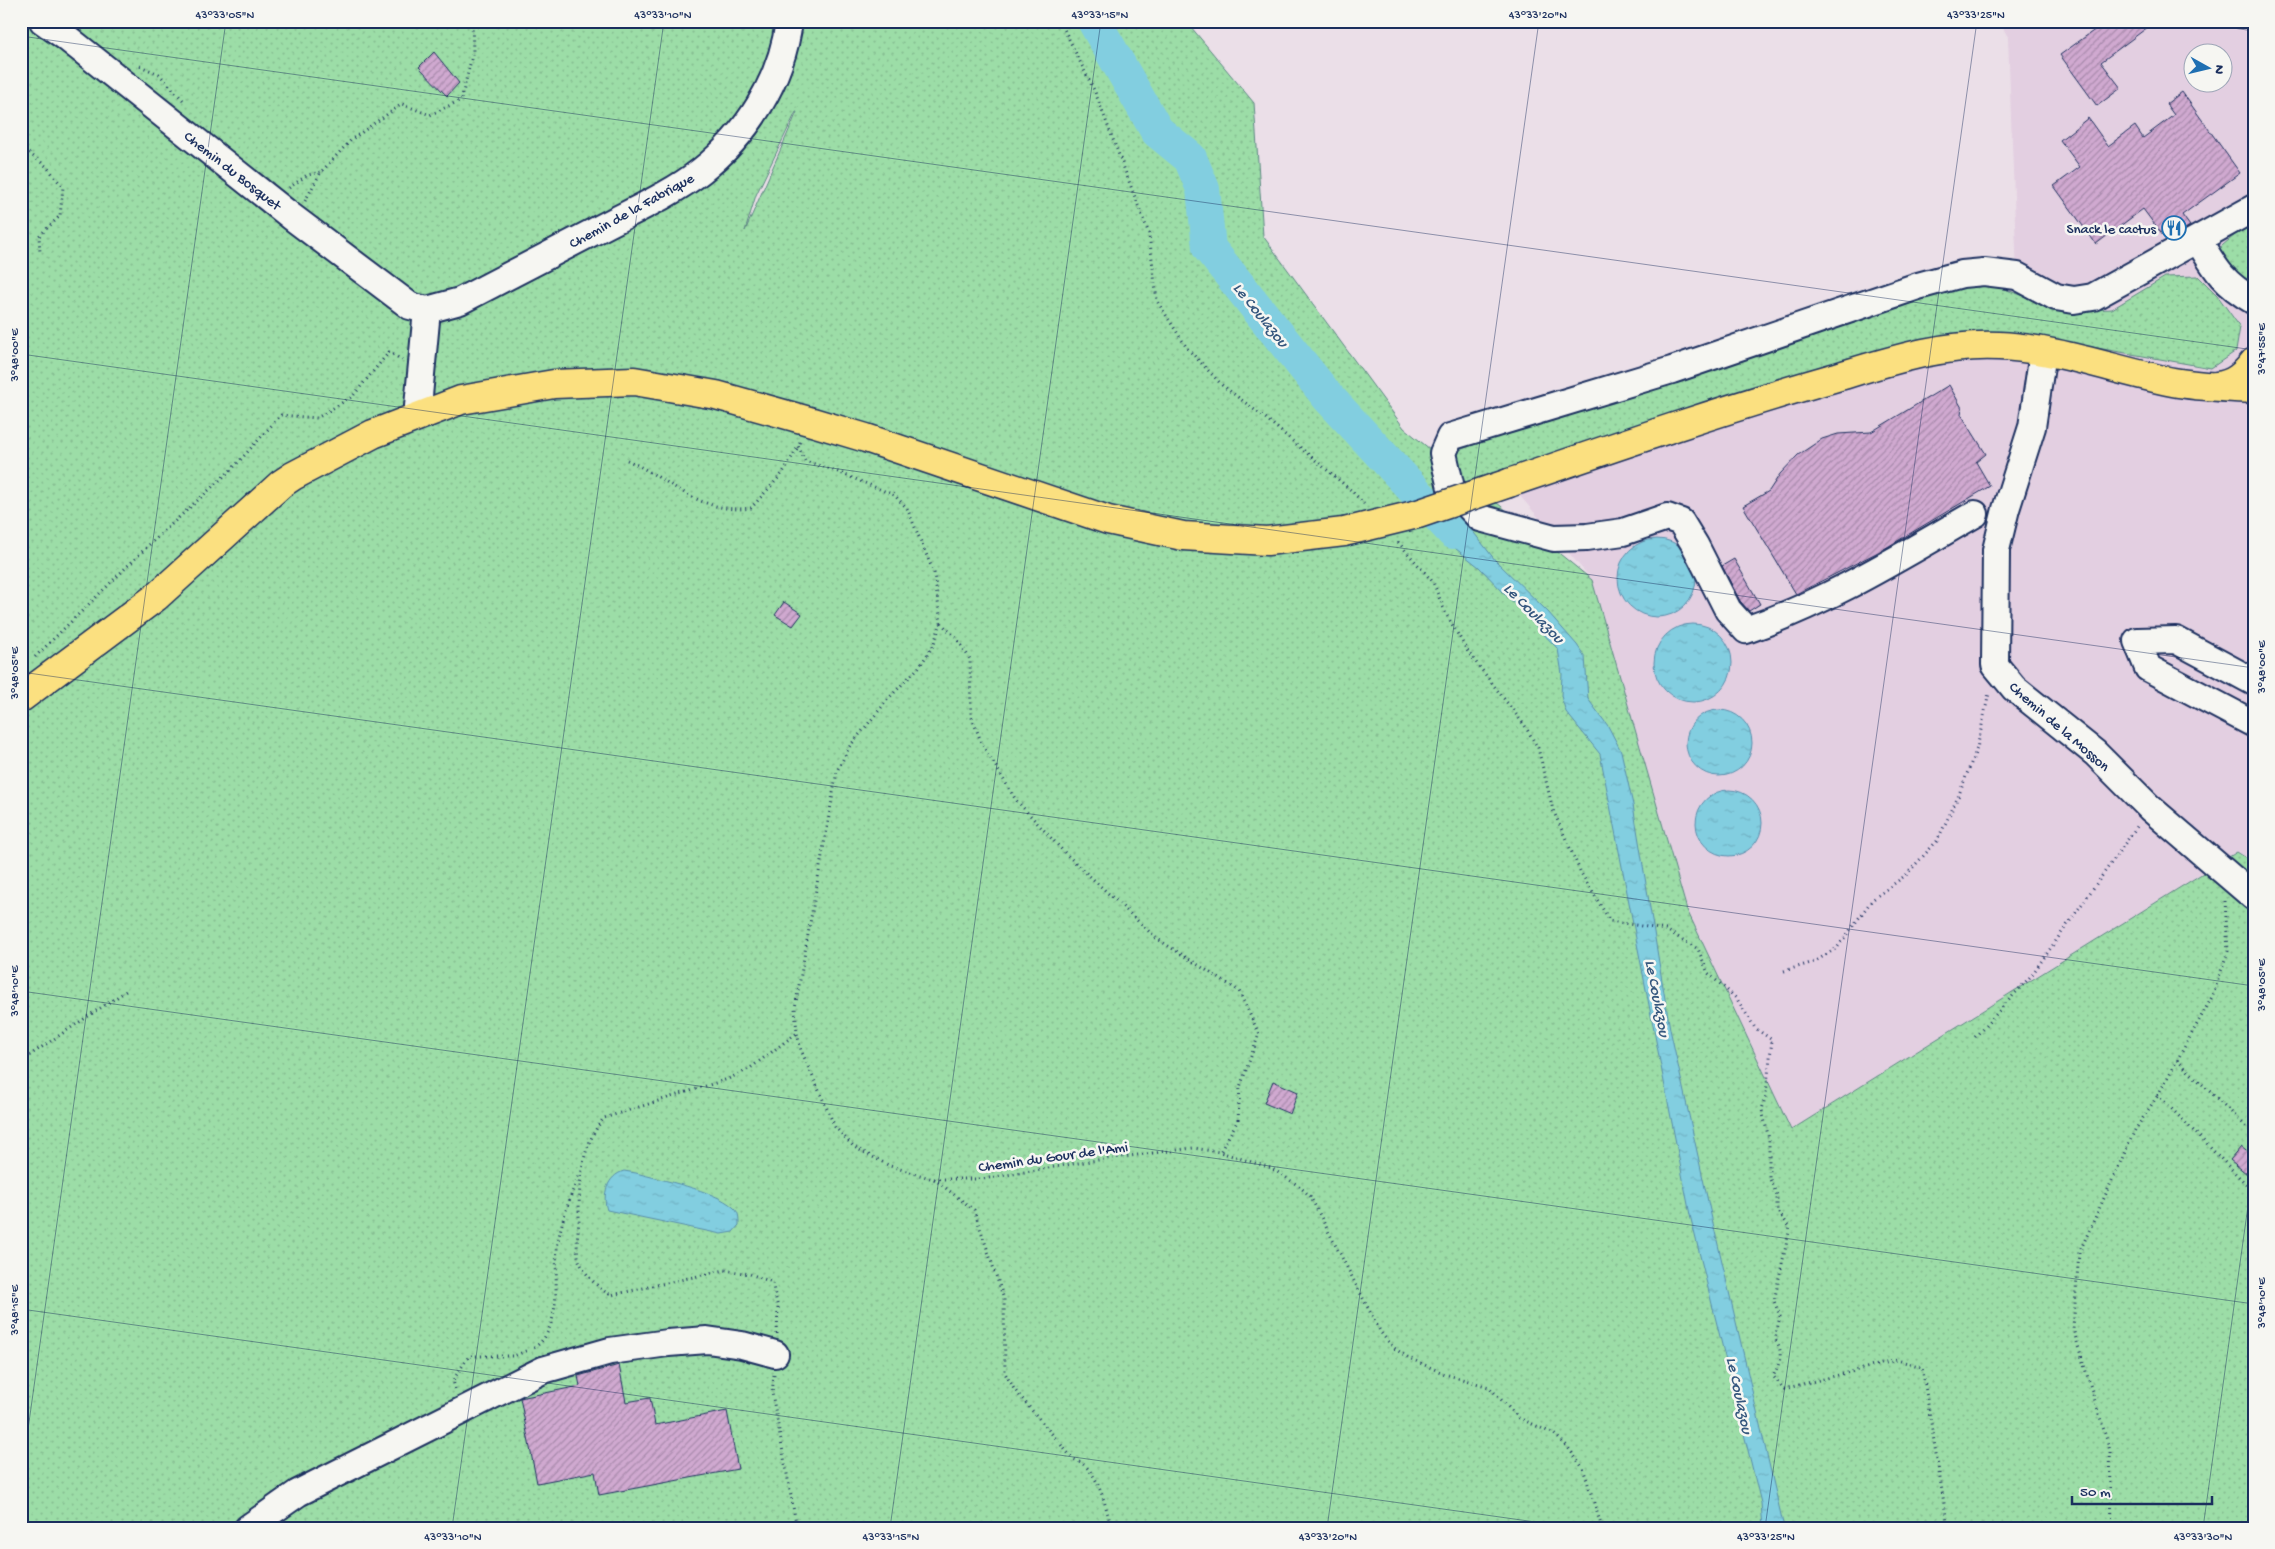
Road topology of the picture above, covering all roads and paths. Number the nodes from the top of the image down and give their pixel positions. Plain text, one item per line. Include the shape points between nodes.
1 (43, 21) edge
2 (472, 21) edge
3 (790, 21) edge
4 (1060, 21) edge
5 (21, 147) edge
6 (2254, 208) edge
7 (292, 216) junction
8 (2198, 240) junction
9 (40, 253) dead end
10 (2254, 301) edge
11 (427, 310) junction
12 (2043, 352) junction
13 (2254, 362) edge
14 (421, 373) junction
15 (2203, 387) junction
16 (2254, 389) edge
17 (417, 417) junction
18 (809, 421) junction
19 (798, 446) junction
20 (627, 460) dead end
21 (1364, 505) dead end
22 (1975, 514) dead end
23 (1396, 540) dead end
24 (941, 623) junction
25 (34, 658) dead end
26 (1995, 665) junction
27 (2254, 682) edge
28 (28, 693) edge
29 (2254, 724) edge
30 (2150, 808) junction
31 (2224, 872) junction
32 (2254, 897) edge
33 (1784, 971) dead end
34 (129, 989) dead end
35 (797, 1033) junction
36 (1975, 1037) dead end
37 (2177, 1060) junction
38 (21, 1061) edge
39 (2158, 1095) junction
40 (2254, 1134) edge
41 (1220, 1152) junction
42 (581, 1169) junction
43 (934, 1179) junction
44 (2254, 1192) edge
45 (775, 1354) junction
46 (460, 1410) junction
47 (248, 1528) edge
48 (797, 1528) edge
49 (1112, 1528) edge
50 (1602, 1528) edge
51 (1948, 1528) edge
52 (2112, 1528) edge

1 - 7 street, Chemin du Bosquet
2 - 7 path via 473,52 462,100 430,115 402,104 352,139 321,172
3 - 11 street, Chemin de la Fabrique via 788,38 774,78 756,112 729,146 700,172 666,194 468,297
4 - 21 path via 1095,92 1149,234 1157,301 1187,348 1222,385 1345,484
5 - 9 path via 46,166 63,187 60,216 39,236
6 - 8 street
7 - 11 street, Chemin du Bosquet via 410,306
8 - 10 street via 2218,273 2230,286
8 - 22 street via 2093,297 2074,300 2056,297 2017,276 1984,272 1962,274 1918,286 1672,370 1450,437 1443,452 1452,488 1480,518 1554,538 1587,538 1623,532 1667,517 1681,522 1728,610 1746,630 1846,588
11 - 14 street
12 - 15 main road
12 - 18 main road, bridge via 1999,346 1950,348 1906,357 1696,419 1418,514 1344,532 1267,541 1183,536 1108,520
12 - 26 street via 2032,427 1996,550
13 - 15 main road via 2243,376 2226,385
14 - 17 street
14 - 25 path via 389,352 353,396 317,418 281,415 233,468 150,543
15 - 16 main road
17 - 18 main road via 461,400 554,384 634,381 716,395
17 - 28 main road via 373,434 281,484 156,597
18 - 19 path
19 - 20 path via 782,474 751,508 734,510 700,502
19 - 24 path, Chemin du Gour de l'Ami via 805,461 894,494 907,508 934,573
23 - 51 path via 1433,582 1445,612 1468,652 1538,748 1553,810 1581,873 1610,921 1666,930 1698,949 1708,973 1737,998 1755,1028 1772,1040 1762,1110 1769,1139 1769,1177 1776,1195 1777,1211 1790,1227 1774,1301 1780,1316 1774,1339 1779,1345 1780,1362 1774,1376 1784,1389 1897,1360 1922,1367
24 - 35 path, Chemin du Gour de l'Ami via 933,646 919,667 850,746 837,771 794,1008
24 - 41 path via 958,640 970,659 971,715 982,744 1016,800 1065,853 1156,938 1239,991 1258,1034 1240,1087 1238,1120
26 - 30 street, Chemin de la Mosson via 2014,688 2095,753
26 - 33 path via 1977,748 1937,841 1906,875 1872,900 1838,948 1814,962
27 - 29 street via 2176,640 2137,641 2148,668
30 - 31 street, Chemin de la Mosson
30 - 36 path via 2031,976
31 - 32 street, Chemin de la Mosson
31 - 37 path via 2228,951 2212,997
34 - 38 path
35 - 42 path via 749,1069 728,1079 604,1118 594,1131
35 - 43 path, Chemin du Gour de l'Ami via 801,1050 836,1127 854,1147 890,1166
37 - 39 path
37 - 40 path
39 - 44 path
39 - 52 path via 2135,1130 2079,1253 2073,1330 2110,1450
41 - 43 path, Chemin du Gour de l'Ami via 1193,1148 983,1179
41 - 50 path, Chemin du Gour de l'Ami via 1270,1168 1310,1196 1380,1333 1394,1348 1446,1374 1489,1387 1519,1418 1554,1434 1567,1446 1583,1468
42 - 45 path via 578,1257 604,1293 612,1295 725,1270 750,1274 772,1282 778,1308
42 - 46 path via 569,1199 557,1248 554,1310 548,1332 536,1348 514,1356 469,1356 453,1380
43 - 49 path via 974,1210 1004,1299 1005,1372 1014,1389 1073,1459 1083,1462 1094,1475
45 - 46 street via 707,1340 610,1351 543,1370
45 - 48 path via 772,1393
46 - 47 street via 298,1493

